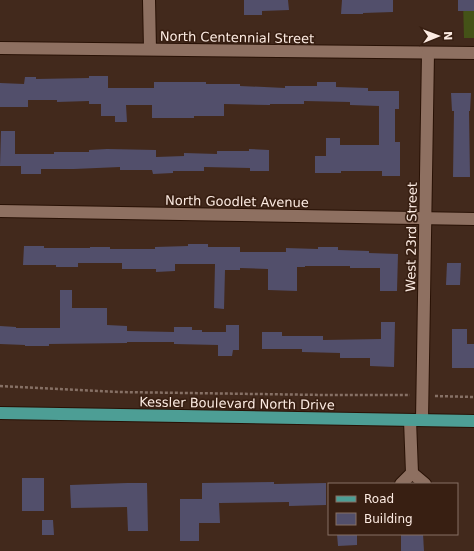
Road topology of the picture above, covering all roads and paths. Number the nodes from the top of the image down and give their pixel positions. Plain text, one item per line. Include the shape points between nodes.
1 (149, 0) edge
2 (0, 48) edge
3 (150, 49) junction
4 (428, 53) junction
5 (474, 53) edge
6 (0, 211) edge
7 (425, 218) junction
8 (474, 220) edge
9 (0, 386) edge
10 (423, 395) junction
11 (474, 397) edge
12 (0, 413) edge
13 (416, 420) junction
14 (474, 421) edge
15 (412, 473) junction
16 (402, 483) edge
17 (424, 483) edge

1 - 3 street
2 - 3 street, North Centennial Street
3 - 4 street, North Centennial Street
4 - 5 street, North Centennial Street
4 - 7 street, West 23rd Street
6 - 7 street, North Goodlet Avenue
7 - 8 street, North Goodlet Avenue
7 - 10 street, West 23rd Street
9 - 10 path via 119,392
10 - 11 path
10 - 13 street, West 23rd Street
12 - 13 main road, Kessler Boulevard North Drive
13 - 14 main road, Kessler Boulevard North Drive
13 - 15 street, West 23rd Street
15 - 16 street
15 - 17 street

